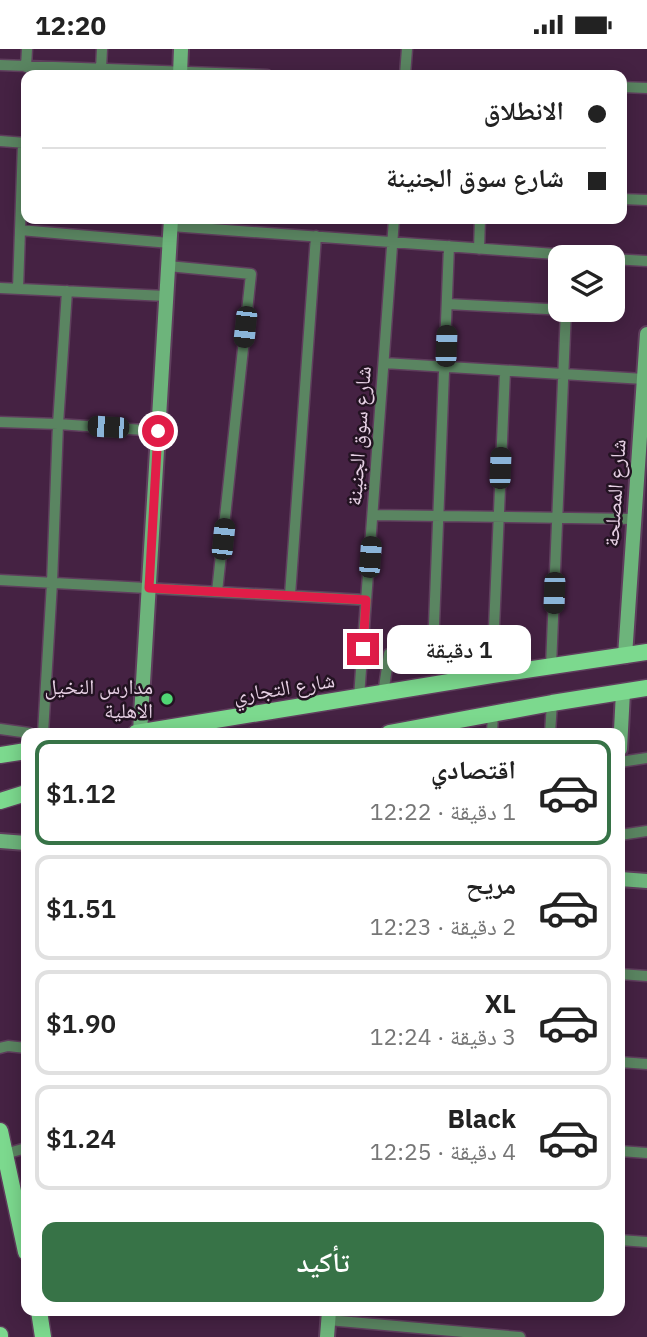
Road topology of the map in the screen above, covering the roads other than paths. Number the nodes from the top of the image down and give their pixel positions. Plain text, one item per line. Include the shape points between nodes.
1 (27, 49) edge
2 (102, 49) edge
3 (181, 49) edge
4 (407, 49) edge
5 (0, 65) edge
6 (26, 67) junction
7 (101, 69) junction
8 (117, 70) edge
9 (180, 70) edge
10 (405, 70) edge
11 (627, 87) edge
12 (647, 88) edge
13 (0, 141) edge
14 (21, 143) edge
15 (627, 199) edge
16 (647, 200) edge
17 (21, 219) edge
18 (171, 224) edge
19 (192, 224) edge
20 (394, 224) edge
21 (480, 224) edge
22 (20, 230) junction
23 (316, 236) junction
24 (393, 242) junction
25 (170, 243) junction
26 (449, 246) junction
27 (478, 249) junction
28 (548, 254) edge
29 (625, 259) edge
30 (647, 261) edge
31 (168, 266) junction
32 (0, 288) edge
33 (18, 289) junction
34 (67, 291) junction
35 (166, 296) junction
36 (447, 304) junction
37 (548, 309) edge
38 (565, 322) edge
39 (647, 334) edge
40 (384, 363) junction
41 (445, 367) junction
42 (505, 371) junction
43 (563, 374) junction
44 (644, 379) junction
45 (645, 402) edge
46 (0, 422) edge
47 (58, 424) junction
48 (158, 431) junction
49 (373, 515) junction
50 (439, 516) junction
51 (499, 517) junction
52 (557, 519) junction
53 (634, 519) junction
54 (0, 580) edge
55 (52, 583) junction
56 (149, 588) junction
57 (217, 592) junction
58 (290, 596) junction
59 (366, 600) junction
60 (647, 652) edge
61 (625, 656) junction
62 (551, 666) junction
63 (492, 675) junction
64 (647, 688) edge
65 (623, 692) junction
66 (383, 694) junction
67 (359, 698) junction
68 (552, 703) junction
69 (493, 714) junction
70 (43, 728) edge
71 (138, 728) edge
72 (170, 728) edge
73 (436, 728) edge
74 (492, 728) edge
75 (550, 728) edge
76 (621, 728) edge
77 (0, 729) edge
78 (21, 732) edge
79 (647, 758) edge
80 (625, 761) edge
81 (21, 787) edge
82 (0, 789) edge
83 (21, 795) edge
84 (0, 801) edge
85 (647, 831) edge
86 (625, 834) edge
87 (0, 841) edge
88 (21, 843) edge
89 (625, 879) edge
90 (647, 881) edge
91 (625, 974) edge
92 (647, 975) edge
93 (21, 1047) edge
94 (0, 1048) edge
95 (625, 1062) edge
96 (647, 1064) edge
97 (0, 1131) edge
98 (21, 1149) edge
99 (625, 1151) edge
100 (647, 1153) edge
101 (5, 1154) junction
102 (21, 1206) edge
103 (625, 1240) edge
104 (647, 1242) edge
105 (39, 1316) edge
106 (328, 1316) edge
107 (337, 1316) edge
108 (43, 1337) edge
109 (327, 1337) edge
110 (520, 1337) edge

1 - 6 street
2 - 7 street
3 - 9 street
4 - 10 street
5 - 6 street
6 - 7 street
7 - 8 street
11 - 12 street
13 - 14 street
15 - 16 street
17 - 22 street
18 - 25 street
19 - 23 street
20 - 24 street, شارع سوق الجنينة
21 - 27 street
22 - 25 street
22 - 33 street
23 - 24 street
23 - 58 street
24 - 26 street
24 - 40 street, شارع سوق الجنينة
25 - 31 street
26 - 27 street
26 - 36 street
27 - 28 street
29 - 30 street
31 - 35 street
31 - 57 street via 251,274
32 - 33 street
33 - 34 street
34 - 35 street
34 - 47 street
35 - 48 street
36 - 37 street
36 - 41 street
38 - 43 street
39 - 44 street, شارع المصلحة
40 - 41 street
40 - 49 street, شارع سوق الجنينة
41 - 42 street
41 - 50 street
42 - 43 street
42 - 51 street
43 - 44 street
43 - 52 street
44 - 45 street, شارع المصلحة
45 - 53 street, شارع المصلحة
46 - 47 street
47 - 48 street
47 - 55 street
48 - 56 street
49 - 50 street
49 - 59 street, شارع سوق الجنينة
50 - 51 street
50 - 66 street via 433,650 389,654
51 - 52 street
51 - 63 street
52 - 53 street
52 - 62 street
53 - 61 street, شارع المصلحة
54 - 55 street
55 - 56 street
55 - 70 street
56 - 57 street
56 - 71 street
57 - 58 street
58 - 59 street
59 - 67 street, شارع سوق الجنينة
60 - 61 main road, شارع التجاري
61 - 62 main road, شارع التجاري
62 - 63 main road, شارع التجاري
63 - 66 main road, شارع التجاري
64 - 65 main road
65 - 68 main road
65 - 76 street
66 - 67 main road, شارع التجاري
67 - 72 main road, شارع التجاري
68 - 69 main road
68 - 75 street
69 - 73 main road
69 - 74 street
77 - 78 street
79 - 80 street
81 - 82 main road
83 - 84 main road
85 - 86 street
87 - 88 street
89 - 90 street
91 - 92 street
93 - 94 street
95 - 96 street
97 - 101 main road
98 - 101 street
99 - 100 street
101 - 102 main road
103 - 104 street
105 - 108 main road
106 - 109 street
107 - 110 street

